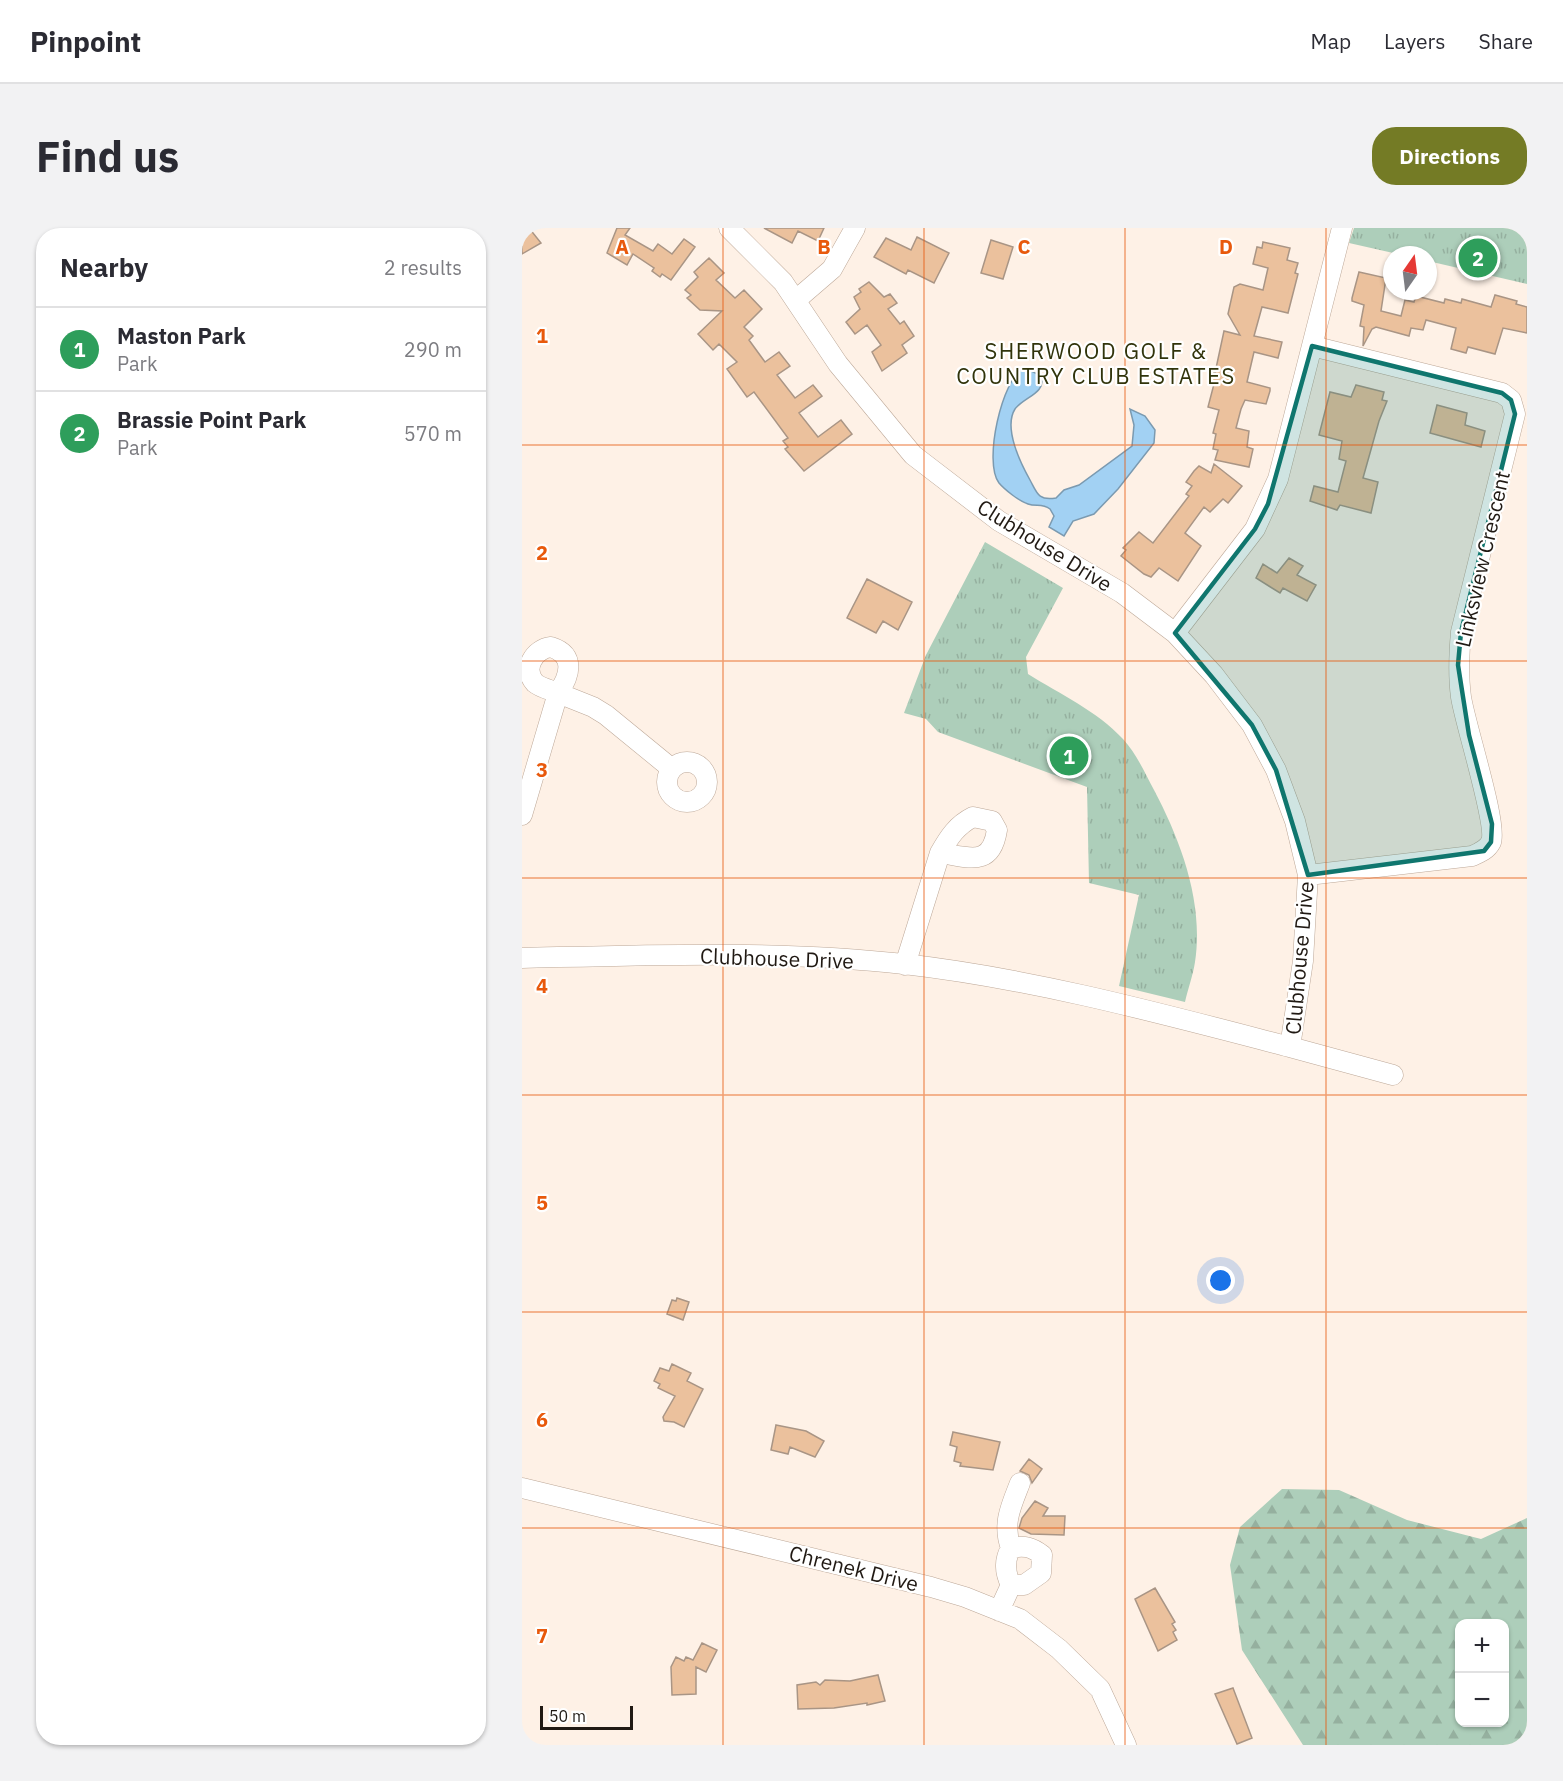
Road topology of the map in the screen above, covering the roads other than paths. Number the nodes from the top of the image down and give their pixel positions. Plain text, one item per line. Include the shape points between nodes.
1 (729, 228) edge
2 (855, 228) edge
3 (1342, 228) edge
4 (796, 300) junction
5 (1312, 346) junction
6 (1175, 633) junction
7 (672, 769) dead end
8 (522, 815) edge
9 (940, 853) dead end
10 (1308, 875) junction
11 (522, 958) edge
12 (905, 964) junction
13 (1290, 1047) junction
14 (1394, 1076) dead end
15 (1020, 1483) dead end
16 (522, 1488) edge
17 (1011, 1548) junction
18 (1011, 1585) junction
19 (999, 1611) junction
20 (1126, 1745) edge

1 - 4 street, Clubhouse Drive
2 - 4 street via 832,269
3 - 5 street
4 - 6 street, Clubhouse Drive via 838,364 913,455 999,521 1122,593
5 - 6 street via 1268,504 1255,529
5 - 10 street, Linksview Crescent via 1502,393 1512,400 1515,414 1461,632 1458,665 1469,735 1492,824 1491,842 1484,851 1472,856
6 - 10 street, Clubhouse Drive via 1214,675 1257,734 1276,770 1295,821
7 - 8 street via 606,715 558,693
9 - 12 street
10 - 13 street, Clubhouse Drive via 1303,961
11 - 12 street, Clubhouse Drive via 746,955
12 - 13 street, Clubhouse Drive via 1088,997
13 - 14 street
15 - 17 street via 1008,1512 1006,1536
16 - 19 street, Chrenek Drive via 931,1587
17 - 18 street via 1006,1563
17 - 18 street via 1035,1549 1042,1555 1042,1563 1036,1579 1024,1585
18 - 19 street
19 - 20 street, Chrenek Drive via 1020,1619 1054,1645 1100,1689

